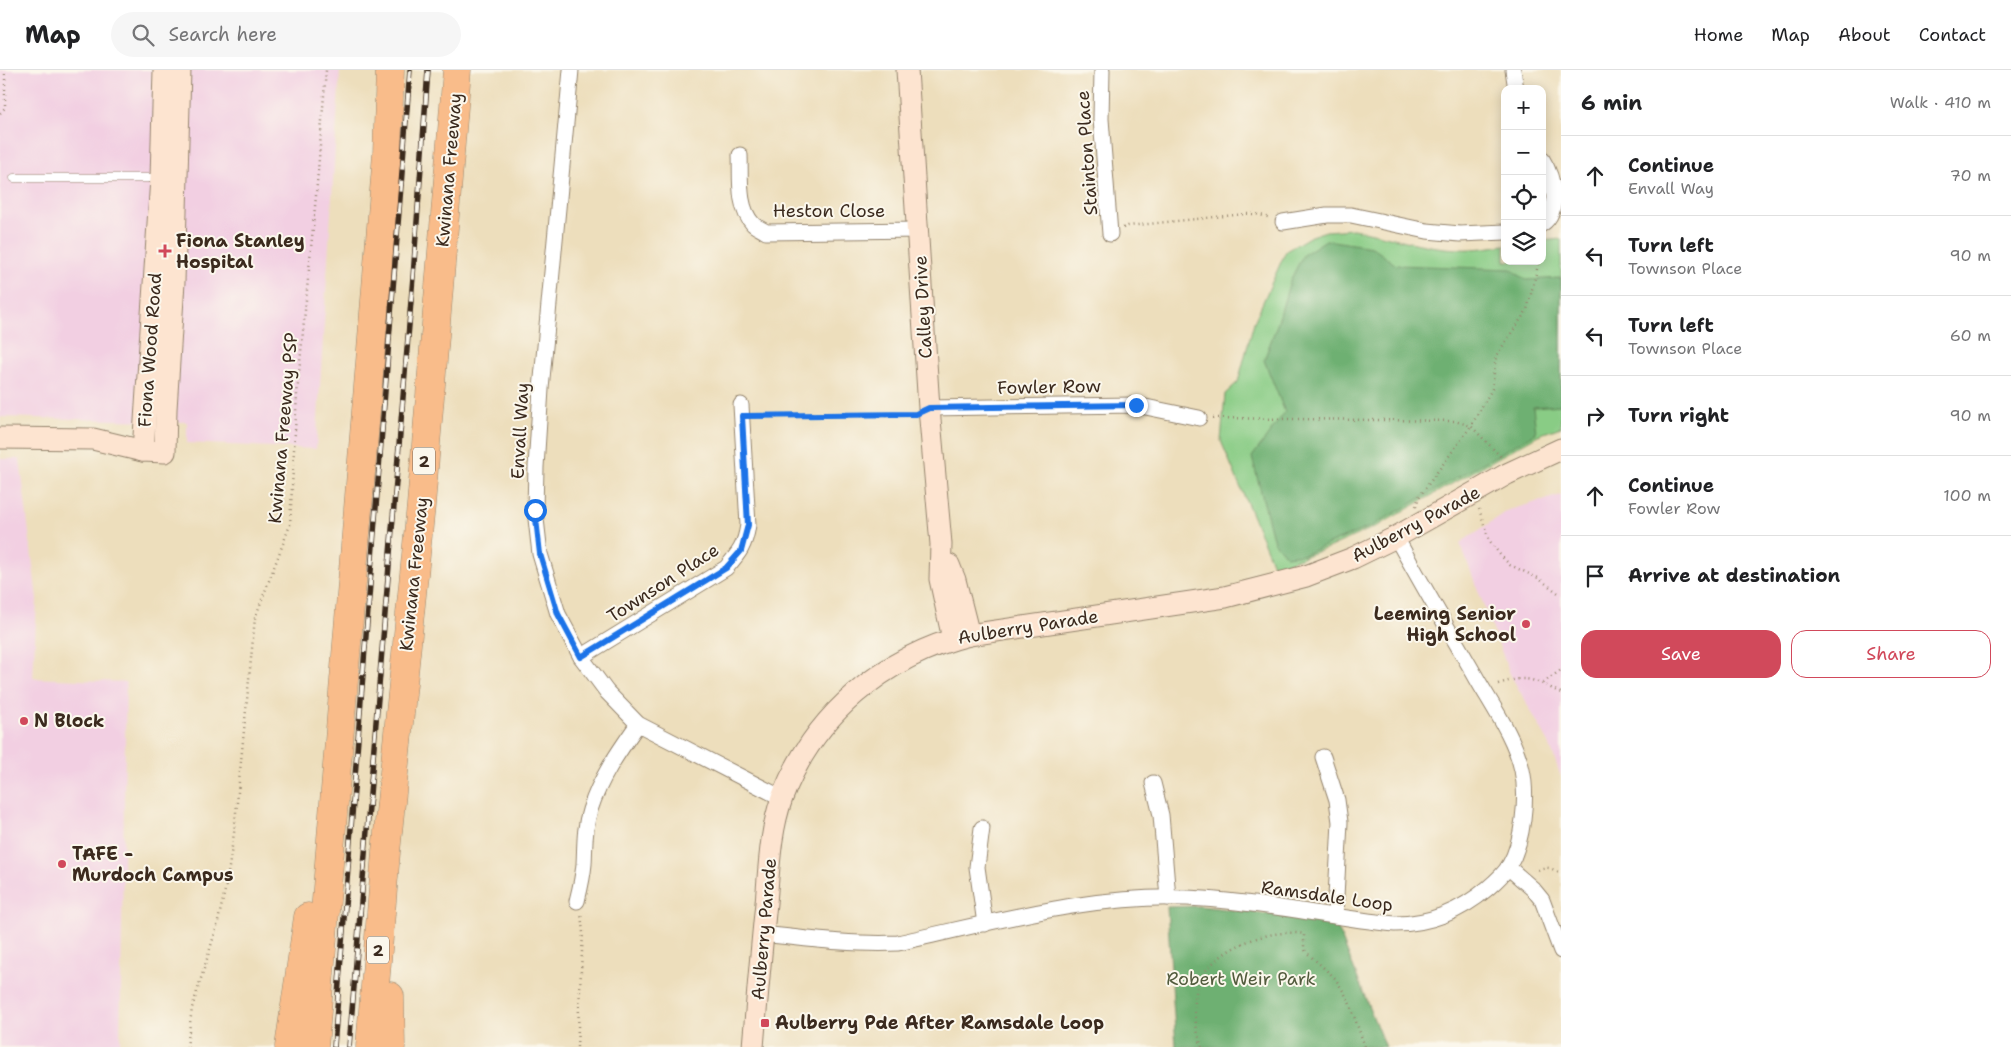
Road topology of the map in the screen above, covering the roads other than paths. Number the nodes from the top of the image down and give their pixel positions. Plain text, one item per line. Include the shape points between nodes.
1 (164, 70) edge
2 (180, 70) edge
3 (390, 70) edge
4 (457, 70) edge
5 (571, 70) edge
6 (907, 70) edge
7 (1102, 70) edge
8 (1513, 70) edge
9 (1515, 85) edge
10 (740, 155) dead end
11 (1546, 166) edge
12 (14, 178) dead end
13 (170, 178) junction
14 (1284, 222) road end
15 (1546, 222) edge
16 (918, 230) junction
17 (1501, 232) edge
18 (1110, 234) road end
19 (929, 408) junction
20 (741, 410) road end
21 (1199, 418) road end
22 (144, 427) junction
23 (165, 427) junction
24 (0, 438) edge
25 (92, 439) junction
26 (1561, 449) edge
27 (143, 451) junction
28 (1396, 538) junction
29 (961, 637) junction
30 (345, 650) junction
31 (581, 657) junction
32 (638, 724) junction
33 (1323, 757) dead end
34 (1153, 783) dead end
35 (782, 798) junction
36 (982, 828) dead end
37 (386, 852) junction
38 (1508, 867) junction
39 (1168, 898) junction
40 (578, 901) road end
41 (1335, 916) junction
42 (985, 924) junction
43 (763, 934) junction
44 (1561, 952) edge
45 (290, 1047) edge
46 (314, 1047) edge
47 (370, 1047) edge
48 (391, 1047) edge
49 (753, 1047) edge

1 - 13 main road, Fiona Wood Road
2 - 13 main road, Fiona Wood Road
3 - 30 highway via 387,154
4 - 37 highway, Kwinana Freeway / 2 via 421,505
5 - 31 street, Envall Way via 541,389 535,510 540,554 558,614
6 - 16 main road, Calley Drive
7 - 18 street, Stainton Place via 1101,119
8 - 9 street
10 - 16 street, Heston Close via 744,211 753,225 766,232
11 - 15 street via 1557,187 1558,199 1557,210
12 - 13 lane
13 - 22 main road, Fiona Wood Road
13 - 23 main road, Fiona Wood Road via 174,282
14 - 17 street via 1351,214 1427,231
16 - 19 main road, Calley Drive
19 - 21 street, Fowler Row via 1136,405
19 - 29 main road, Calley Drive via 942,544 940,579
20 - 31 street, Townson Place via 748,525 741,551 726,568
22 - 23 main road
22 - 25 main road
22 - 27 main road, Fiona Wood Road
23 - 27 main road, Fiona Wood Road via 165,452
24 - 25 main road
25 - 27 main road
26 - 28 main road, Aulberry Parade via 1513,471
28 - 29 main road, Aulberry Parade via 1306,576 1248,592
28 - 38 street, Ramsdale Loop via 1517,752 1525,794 1519,838
29 - 35 main road, Aulberry Parade via 905,658 842,705 798,764
30 - 45 highway
30 - 46 highway
31 - 32 street, Envall Way via 607,692
32 - 35 street, Envall Way
32 - 40 street via 613,760 589,812
33 - 41 street via 1337,800 1340,822
34 - 39 street via 1161,815
35 - 43 main road, Aulberry Parade via 770,855
36 - 42 street via 977,867
37 - 47 highway, Kwinana Freeway / 2
37 - 48 highway
38 - 41 street, Ramsdale Loop via 1495,883 1465,906 1432,920 1395,924
38 - 44 street via 1542,900
39 - 41 street, Ramsdale Loop via 1204,898
39 - 42 street, Ramsdale Loop via 1092,903
42 - 43 street, Ramsdale Loop via 898,943 874,944
43 - 49 main road, Aulberry Parade

